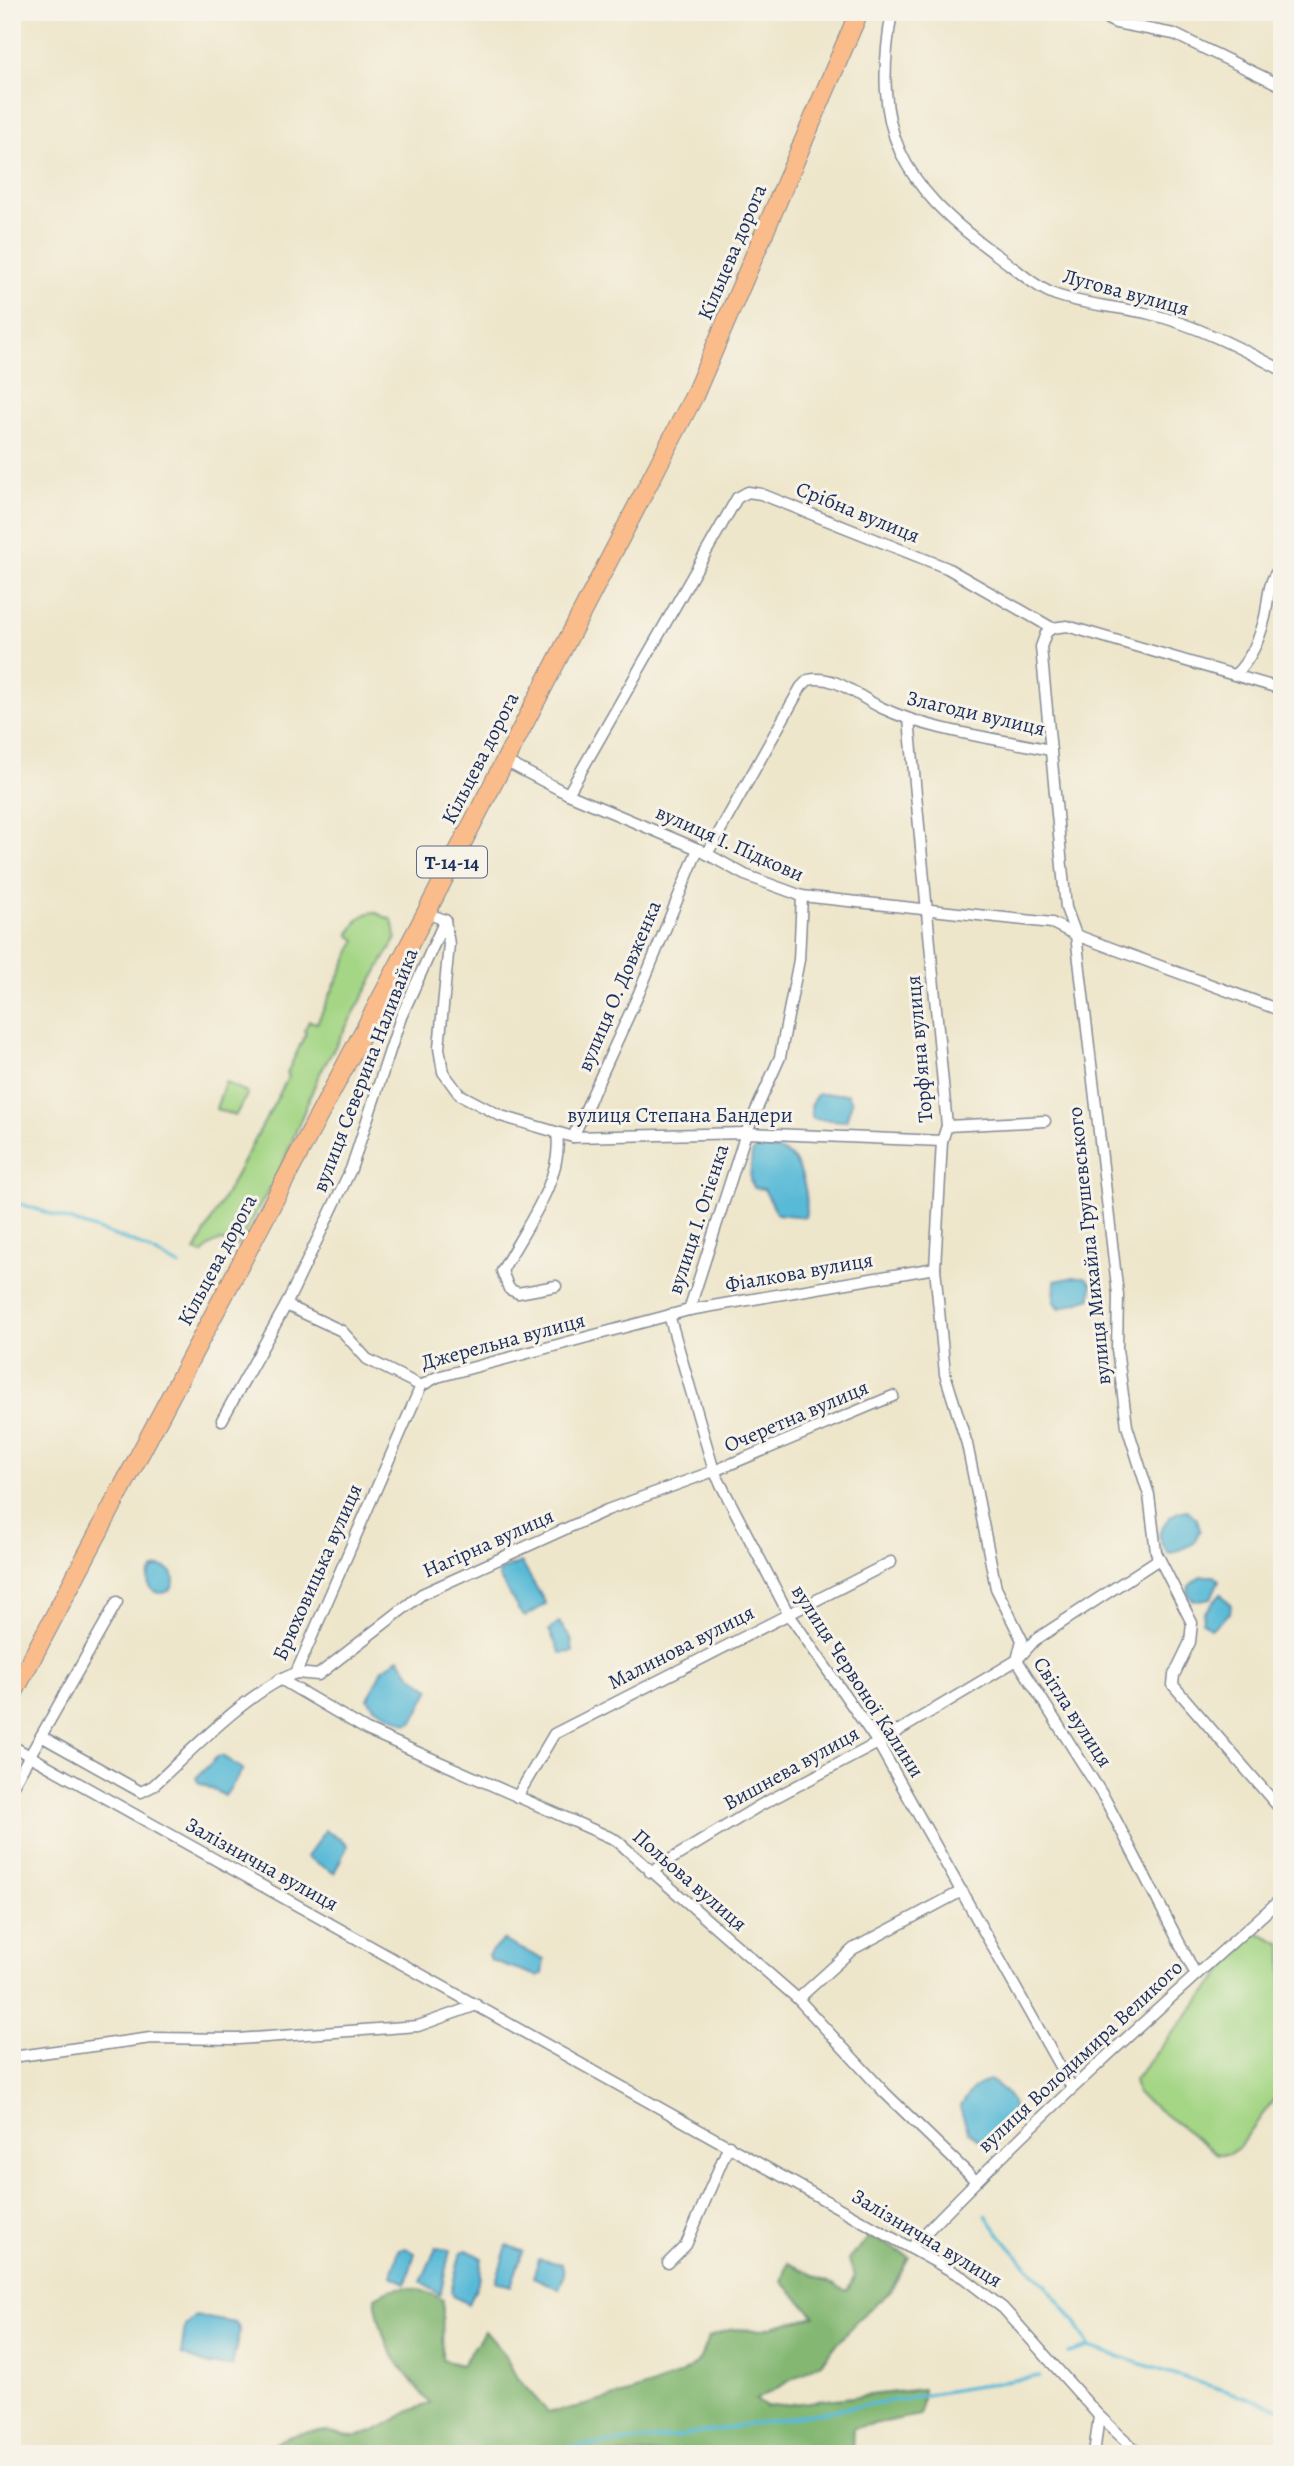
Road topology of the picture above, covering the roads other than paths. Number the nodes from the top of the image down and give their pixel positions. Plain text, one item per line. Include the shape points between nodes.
1 (859, 12) edge
2 (892, 12) edge
3 (1092, 12) edge
4 (1282, 86) edge
5 (1282, 370) edge
6 (1282, 567) edge
7 (1052, 628) junction
8 (1234, 674) junction
9 (1282, 689) edge
10 (909, 719) junction
11 (1050, 750) junction
12 (505, 761) junction
13 (568, 794) junction
14 (702, 852) junction
15 (802, 896) junction
16 (925, 911) junction
17 (426, 913) junction
18 (445, 920) junction
19 (1076, 935) junction
20 (1282, 1011) edge
21 (1045, 1121) dead end
22 (947, 1126) junction
23 (746, 1133) junction
24 (557, 1134) junction
25 (573, 1137) junction
26 (942, 1141) junction
27 (935, 1268) junction
28 (556, 1286) dead end
29 (285, 1305) junction
30 (690, 1310) junction
31 (669, 1315) junction
32 (945, 1374) joint
33 (421, 1386) junction
34 (893, 1396) dead end
35 (222, 1420) dead end
36 (714, 1471) junction
37 (1159, 1559) junction
38 (891, 1562) dead end
39 (117, 1602) dead end
40 (788, 1613) junction
41 (1017, 1660) junction
42 (296, 1674) junction
43 (280, 1679) junction
44 (12, 1696) edge
45 (41, 1736) junction
46 (878, 1743) junction
47 (12, 1746) edge
48 (29, 1756) junction
49 (12, 1787) edge
50 (517, 1797) junction
51 (1282, 1811) edge
52 (650, 1872) junction
53 (962, 1891) junction
54 (1282, 1898) edge
55 (1196, 1975) junction
56 (798, 1999) junction
57 (477, 2006) junction
58 (12, 2057) edge
59 (1072, 2088) junction
60 (729, 2144) junction
61 (975, 2180) junction
62 (911, 2248) junction
63 (668, 2263) dead end
64 (1099, 2416) junction
65 (1094, 2454) edge
66 (1140, 2454) edge

1 - 12 highway, Кільцева дорога / Т-14-14 via 694,396
2 - 5 street, Лугова вулиця via 886,46 894,142 907,170 952,222 1047,291 1163,318 1241,348
3 - 4 street via 1116,23 1174,34
6 - 8 street via 1272,577 1255,647
7 - 8 street, Срібна вулиця via 1067,626
7 - 11 street, вулиця Михайла Грушевського via 1041,647
7 - 13 street, Срібна вулиця via 947,568 748,492 737,498
8 - 9 street, Срібна вулиця
10 - 11 street, Злагоди вулиця
10 - 14 street, Злагоди вулиця via 831,680 808,680
10 - 16 street, Торф'яна вулиця
11 - 19 street, вулиця Михайла Грушевського via 1066,908
12 - 13 street, вулиця І. Підкови
12 - 17 highway, Кільцева дорога / Т-14-14
13 - 14 street, вулиця І. Підкови
14 - 15 street, вулиця І. Підкови via 745,875
14 - 25 street, вулиця О. Довженка
15 - 16 street, вулиця І. Підкови
15 - 23 street, вулиця І. Огієнка via 799,960 780,1057
16 - 19 street, вулиця І. Підкови via 1052,923
16 - 22 street, Торф'яна вулиця
17 - 18 street
17 - 44 highway, Кільцева дорога / Т-14-14
18 - 24 street, вулиця Степана Бандери via 449,944 439,1048 443,1072 459,1094 501,1116
18 - 29 street, вулиця Северина Наливайка via 401,1017 351,1169
19 - 20 street, вулиця І. Підкови
19 - 37 street, вулиця Михайла Грушевського via 1118,1295 1117,1349 1127,1426 1149,1494
21 - 22 street
22 - 26 street, Торф'яна вулиця
23 - 25 street, вулиця Степана Бандери
23 - 26 street, вулиця Степана Бандери
23 - 30 street, вулиця І. Огієнка
24 - 25 street, вулиця Степана Бандери
24 - 28 street via 556,1172 502,1271 509,1289 518,1293
26 - 27 street, Торф'яна вулиця
27 - 30 street, Фіалкова вулиця
27 - 32 street, Торф'яна вулиця
29 - 33 street, Джерельна вулиця via 342,1331 368,1359
29 - 35 street, вулиця Северина Наливайка
30 - 31 street, Фіалкова вулиця
31 - 33 street, Джерельна вулиця via 438,1377
31 - 36 street, вулиця Червоної Калини
32 - 41 street, Світла вулиця via 967,1444 996,1588 1021,1640
33 - 42 street, Брюховицька вулиця
34 - 36 street, Очеретна вулиця
36 - 40 street, вулиця Червоної Калини
36 - 42 street, Нагірна вулиця via 607,1510 422,1594 318,1675
37 - 41 street, Вишнева вулиця via 1035,1640
37 - 51 street, вулиця Михайла Грушевського via 1192,1623 1190,1642 1173,1685
38 - 40 street, Малинова вулиця
39 - 45 street
40 - 46 street, вулиця Червоної Калини
40 - 50 street, Малинова вулиця via 554,1734
41 - 46 street, Вишнева вулиця
41 - 55 street, Світла вулиця via 1105,1799
42 - 43 street, Брюховицька вулиця
43 - 45 street, Брюховицька вулиця via 141,1792
43 - 50 street, Польова вулиця via 357,1726
45 - 48 street
46 - 52 street, Вишнева вулиця via 759,1806
46 - 53 street, вулиця Червоної Калини
47 - 48 street, Залізнична вулиця
48 - 49 street
48 - 57 street, Залізнична вулиця
50 - 52 street, Польова вулиця via 616,1840
52 - 56 street, Польова вулиця
53 - 56 street via 853,1949
53 - 59 street, вулиця Червоної Калини
54 - 55 street, вулиця Володимира Великого
55 - 59 street, вулиця Володимира Великого
56 - 61 street, Польова вулиця
57 - 58 street via 418,2026 238,2039 151,2038
57 - 60 street, Залізнична вулиця
59 - 61 street, вулиця Володимира Великого
60 - 62 street, Залізнична вулиця
60 - 63 street via 686,2245
61 - 62 street, вулиця Володимира Великого
62 - 64 street, Залізнична вулиця via 964,2278 1003,2308
64 - 65 street
64 - 66 street, Залізнична вулиця

